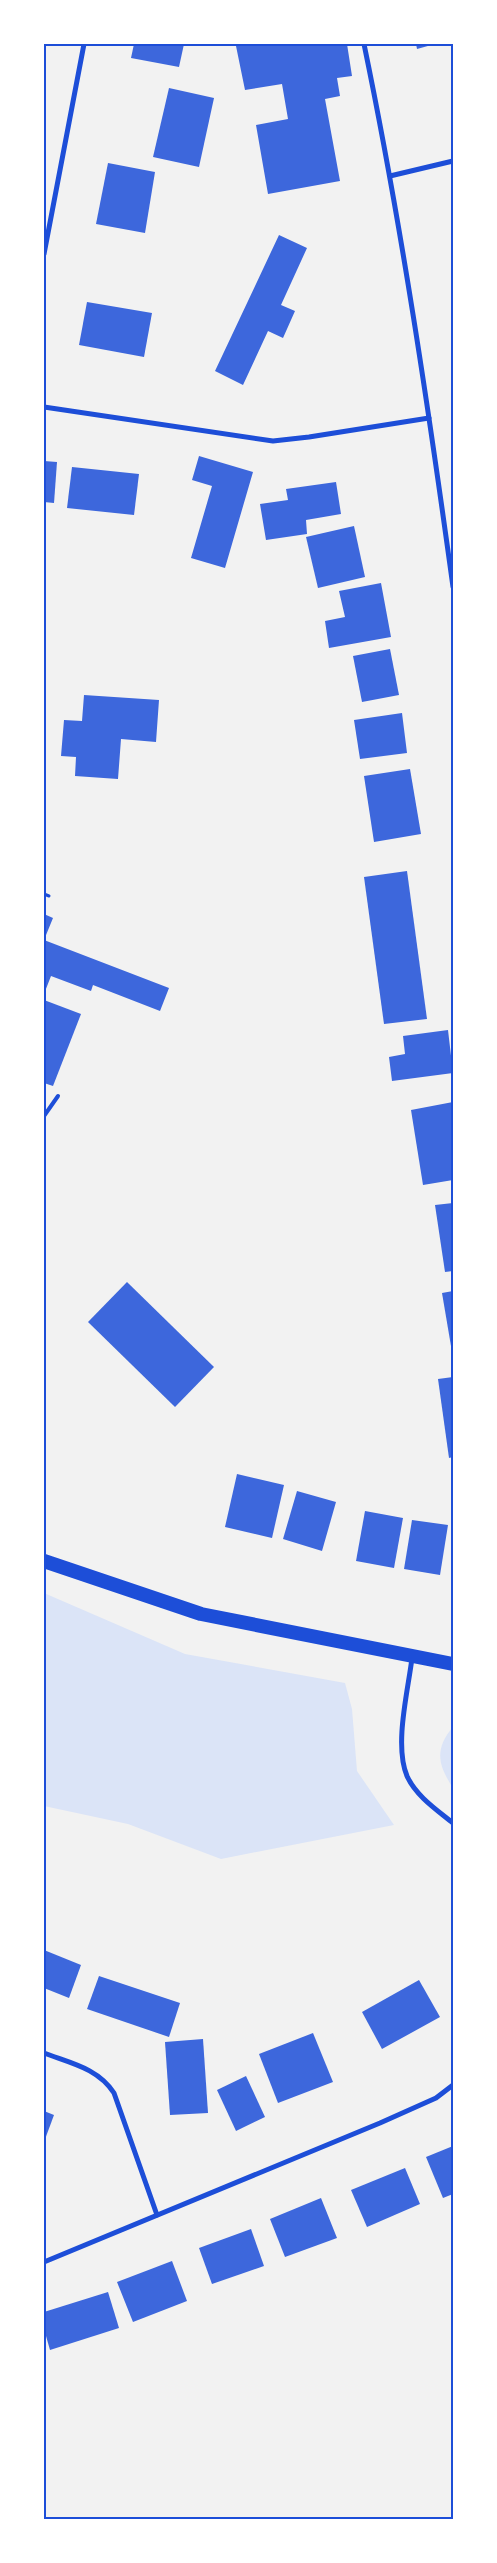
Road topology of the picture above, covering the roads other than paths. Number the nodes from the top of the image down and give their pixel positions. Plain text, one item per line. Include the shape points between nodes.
1 (84, 44) edge
2 (364, 44) edge
3 (453, 162) edge
4 (390, 176) junction
5 (44, 254) edge
6 (44, 407) edge
7 (430, 418) junction
8 (453, 586) edge
9 (58, 1096) dead end
10 (44, 1116) edge
11 (44, 1561) edge
12 (412, 1657) junction
13 (453, 1664) edge
14 (453, 1823) edge
15 (44, 2053) edge
16 (453, 2085) edge
17 (157, 2215) junction
18 (44, 2262) edge

1 - 5 street
2 - 4 street
3 - 4 street
4 - 7 street
6 - 7 street via 273,440
7 - 8 street
9 - 10 lane
11 - 12 highway via 201,1614
12 - 13 highway
12 - 14 street via 402,1752 408,1777 423,1798
15 - 17 street via 90,2070 106,2081 114,2093
16 - 17 street via 436,2098 380,2123
17 - 18 street

